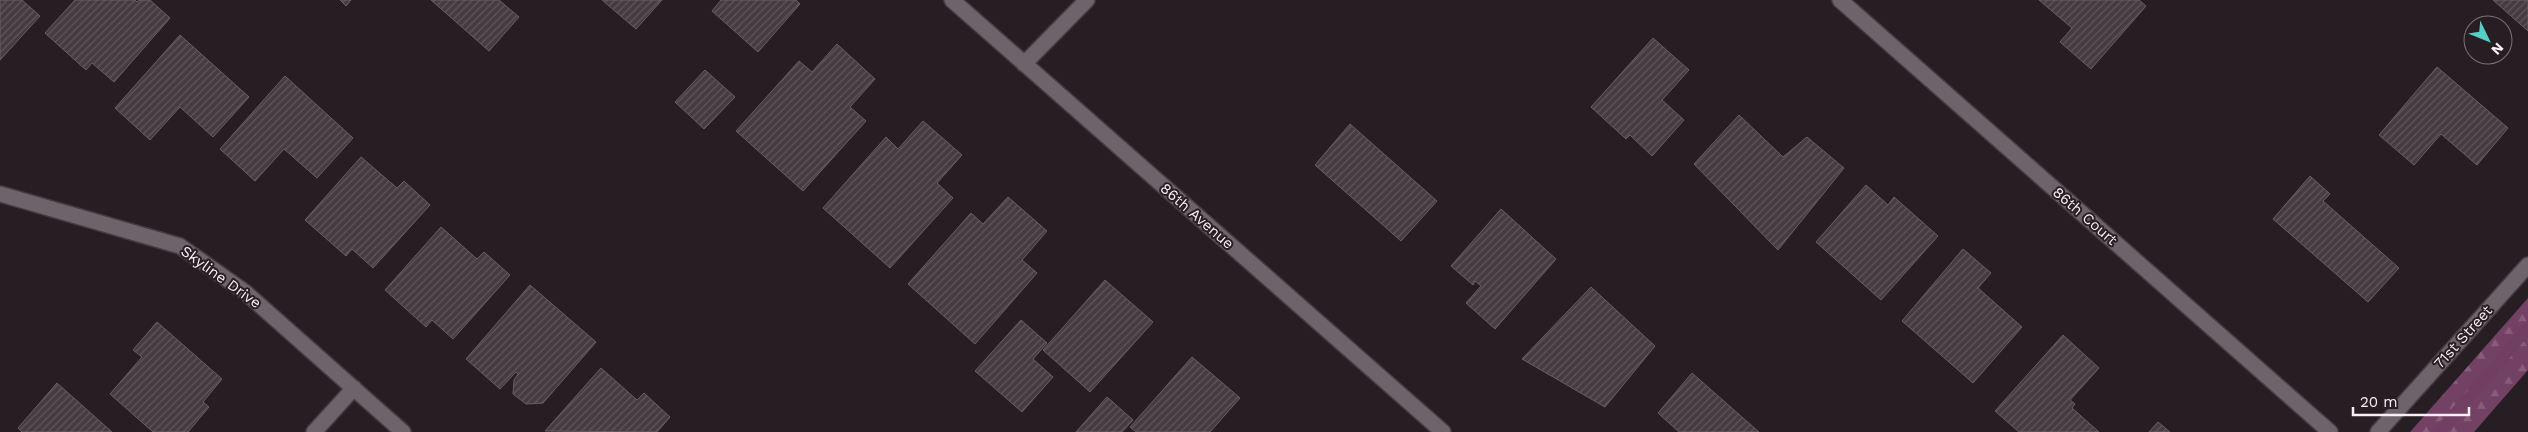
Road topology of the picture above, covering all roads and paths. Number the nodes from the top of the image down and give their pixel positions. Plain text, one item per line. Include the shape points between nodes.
1 (952, 0) edge
2 (1087, 0) edge
3 (1840, 0) edge
4 (1024, 64) junction
5 (0, 194) edge
6 (2528, 265) edge
7 (354, 388) junction
8 (314, 432) edge
9 (403, 432) edge
10 (1443, 432) edge
11 (2330, 432) edge
12 (2378, 432) edge

1 - 4 street, 86th Avenue
2 - 4 street
3 - 11 street, 86th Court
4 - 10 street, 86th Avenue
5 - 7 street, Skyline Drive via 180,246 245,292
6 - 12 street, 71st Street
7 - 8 street
7 - 9 street, Skyline Drive

